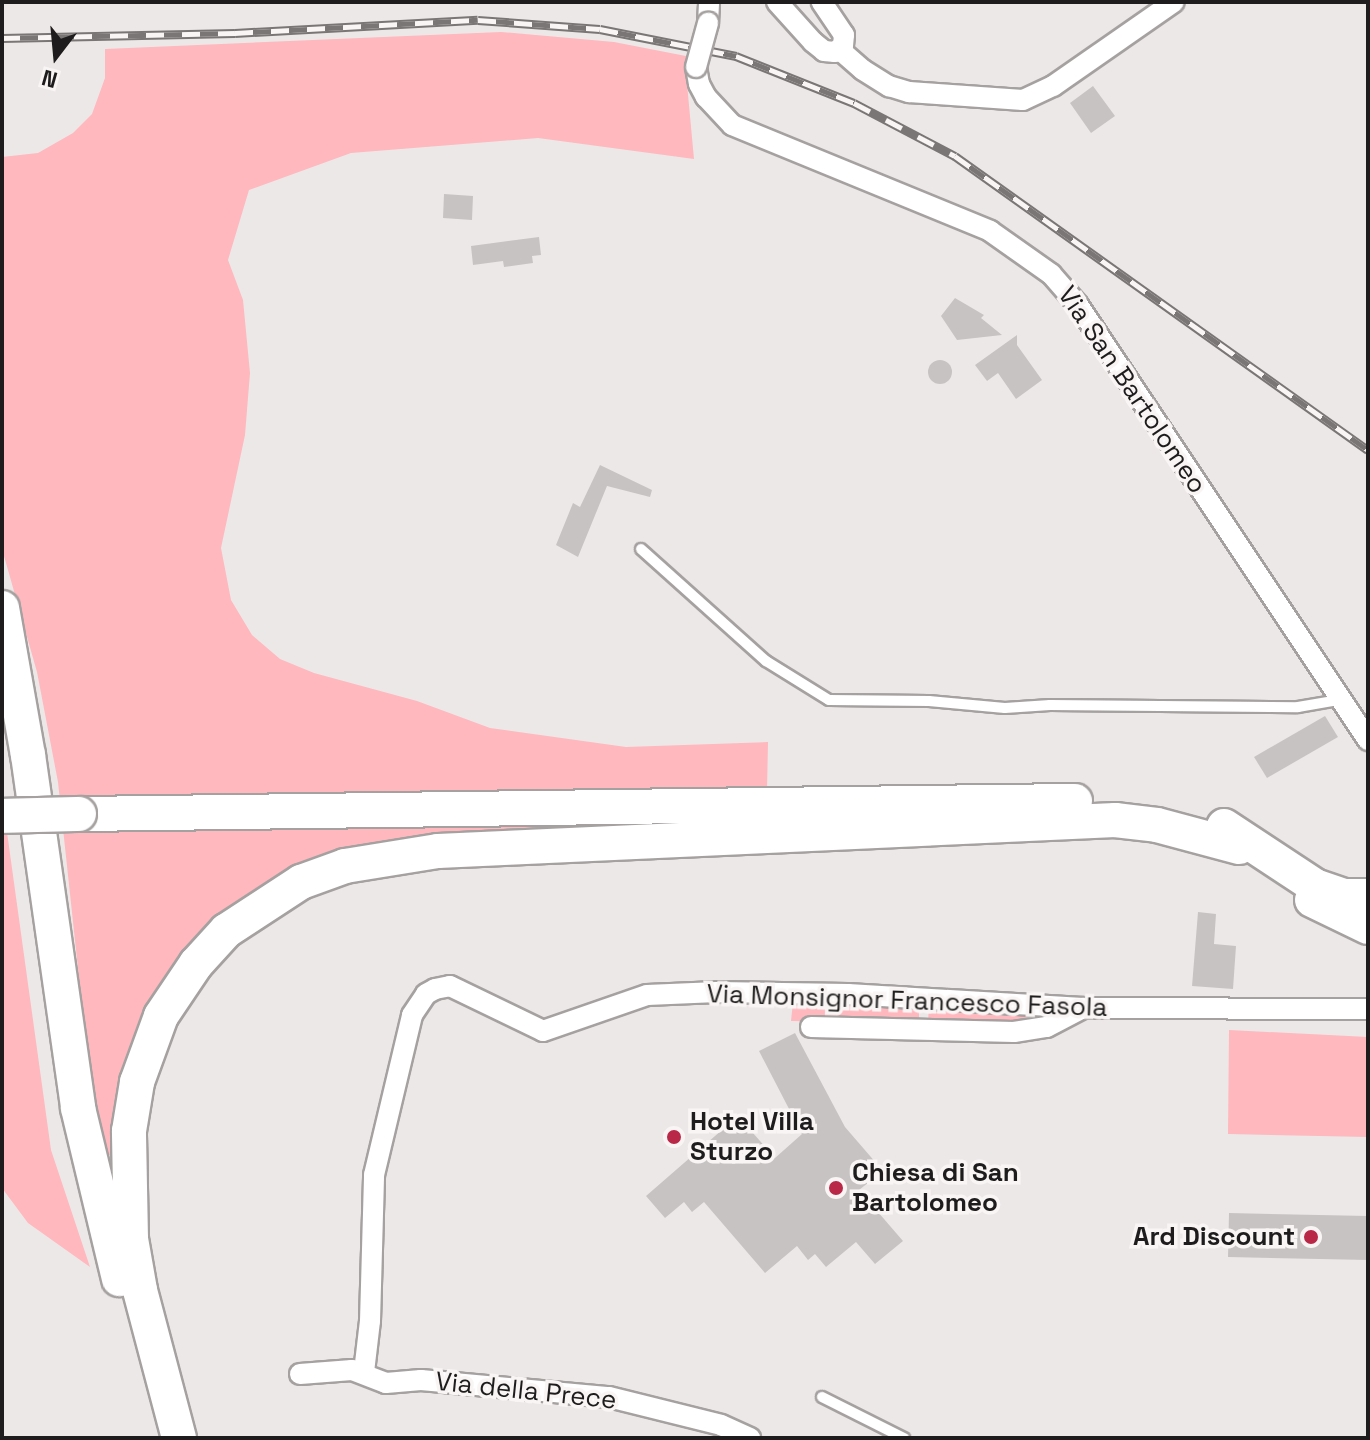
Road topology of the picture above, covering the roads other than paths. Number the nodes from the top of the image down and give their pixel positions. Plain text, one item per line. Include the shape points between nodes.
1 (777, 2) edge
2 (822, 2) edge
3 (1174, 2) edge
4 (708, 12) edge
5 (840, 50) junction
6 (641, 549) dead end
7 (2, 608) edge
8 (1339, 700) junction
9 (1368, 740) edge
10 (1181, 814) junction
11 (2, 816) edge
12 (1239, 847) junction
13 (1368, 896) edge
14 (1368, 927) edge
15 (1083, 1008) junction
16 (1366, 1009) edge
17 (811, 1027) dead end
18 (364, 1372) junction
19 (300, 1374) dead end
20 (154, 1376) junction
21 (822, 1397) dead end
22 (162, 1438) edge
23 (179, 1438) edge
24 (750, 1438) edge
25 (904, 1438) edge

1 - 5 street via 813,42 830,53
2 - 5 street via 844,35
3 - 5 street via 1053,86 1023,100 909,92 889,86
4 - 8 street, Via San Bartolomeo, bridge via 696,67 706,97 732,125 990,231 1051,274 1078,305
6 - 8 lane via 766,661 829,700 1005,708 1298,707
7 - 20 main road via 78,1108
8 - 9 street, Via San Bartolomeo
10 - 11 main road, bridge via 1102,800
10 - 12 main road
10 - 13 main road via 1229,828 1315,886 1344,896
12 - 14 main road via 1313,900
12 - 20 main road via 1115,820 438,851 345,866 301,882 236,924 196,964 161,1016 137,1082 129,1131 131,1239
15 - 16 street, Via Monsignor Francesco Fasola
15 - 17 street via 1047,1027 1014,1032
15 - 18 street, Via Monsignor Francesco Fasola via 848,994 647,995 543,1031 450,986 435,989 412,1015 374,1175
18 - 19 street, Via della Prece
18 - 24 street, Via della Prece via 386,1383 421,1380 609,1397 721,1425
20 - 22 main road
20 - 23 main road
21 - 25 lane

